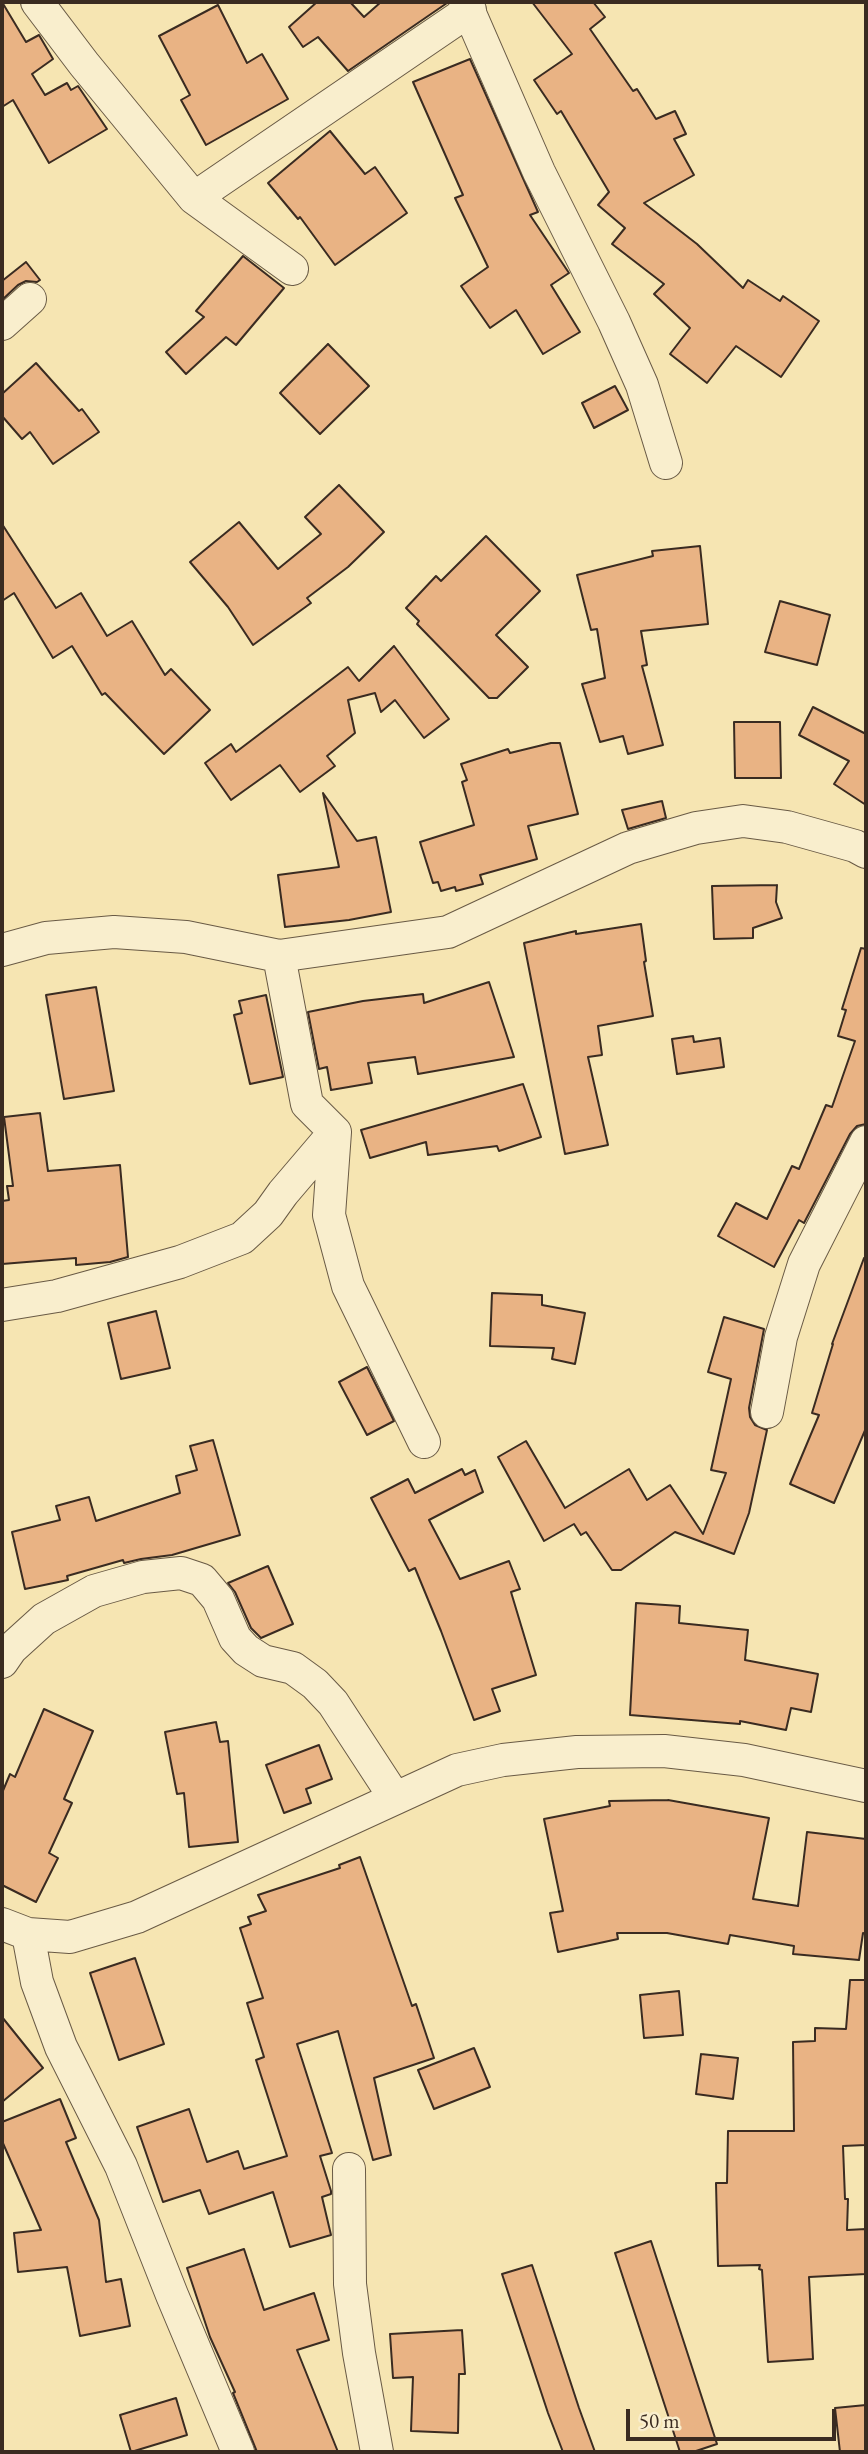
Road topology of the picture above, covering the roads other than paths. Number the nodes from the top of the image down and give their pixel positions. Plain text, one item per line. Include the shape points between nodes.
1 (37, 2) edge
2 (467, 6) edge
3 (194, 198) junction
4 (292, 269) dead end
5 (30, 299) dead end
6 (2, 324) edge
7 (666, 463) dead end
8 (866, 852) edge
9 (2, 950) edge
10 (279, 956) junction
11 (335, 1132) junction
12 (866, 1142) edge
13 (2, 1305) edge
14 (767, 1412) dead end
15 (424, 1442) dead end
16 (2, 1662) edge
17 (866, 1786) edge
18 (395, 1798) junction
19 (15, 1929) edge
20 (349, 2169) dead end
21 (238, 2452) edge
22 (377, 2452) edge

1 - 3 street
2 - 3 street
2 - 7 street via 539,172 642,385
3 - 4 street
5 - 6 street
8 - 10 street via 787,827 743,821 696,828 628,848 448,932
9 - 10 street via 46,939 114,932 186,937
10 - 11 street via 307,1104
11 - 13 street via 268,1214 242,1238 180,1262 57,1296
11 - 15 street via 329,1215 348,1286
12 - 14 street via 804,1264 781,1338
16 - 18 street via 44,1619 94,1591 143,1577 181,1573 202,1580 246,1650 262,1661 293,1668 333,1703
17 - 18 street via 744,1760 664,1751 576,1752 457,1770
18 - 19 street via 137,1917 70,1937
19 - 21 street via 61,2047 121,2166
20 - 22 street via 350,2284

